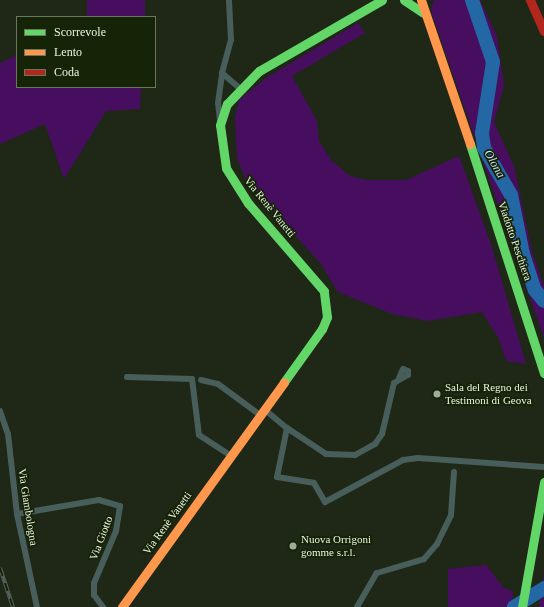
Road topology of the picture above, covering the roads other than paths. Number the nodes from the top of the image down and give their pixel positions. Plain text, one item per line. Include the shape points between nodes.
1 (229, 0) edge
2 (371, 0) edge
3 (382, 0) edge
4 (404, 0) edge
5 (421, 0) edge
6 (530, 0) edge
7 (363, 7) junction
8 (423, 13) junction
9 (544, 31) edge
10 (222, 73) junction
11 (239, 88) junction
12 (220, 125) junction
13 (544, 374) edge
14 (127, 377) dead end
15 (399, 378) dead end
16 (201, 380) dead end
17 (0, 411) edge
18 (262, 412) junction
19 (287, 428) junction
20 (231, 456) junction
21 (544, 467) edge
22 (454, 472) dead end
23 (544, 482) edge
24 (17, 514) junction
25 (37, 607) edge
26 (103, 607) edge
27 (122, 607) edge
28 (357, 607) edge
29 (522, 607) edge

1 - 10 street via 231,40
2 - 7 street, Via Renè Vanetti
3 - 7 street, Via Renè Vanetti
4 - 8 street
5 - 8 street, Viadotto Peschiera
6 - 9 street
7 - 11 street, Via Renè Vanetti via 259,71
8 - 13 street, Viadotto Peschiera via 536,340
10 - 11 street
10 - 12 street via 218,103
11 - 12 street, Via Renè Vanetti via 227,104
12 - 18 street, Via Renè Vanetti via 226,168 236,186 318,282 327,302 322,329
14 - 20 street via 192,379 199,435
15 - 19 street via 394,383 382,434 375,444 355,455 326,454
16 - 18 street via 218,384
17 - 24 street, Via Giambologna via 8,434
18 - 19 street
18 - 20 street, Via Renè Vanetti
19 - 21 street via 277,477 314,483 325,502 403,460 418,458
20 - 27 street, Via Renè Vanetti
22 - 28 street via 451,515 437,544 424,559 376,573
23 - 29 street
24 - 25 street, Via Giambologna
24 - 26 street, Via Giotto via 99,500 120,506 122,512 116,531 94,583 94,595

